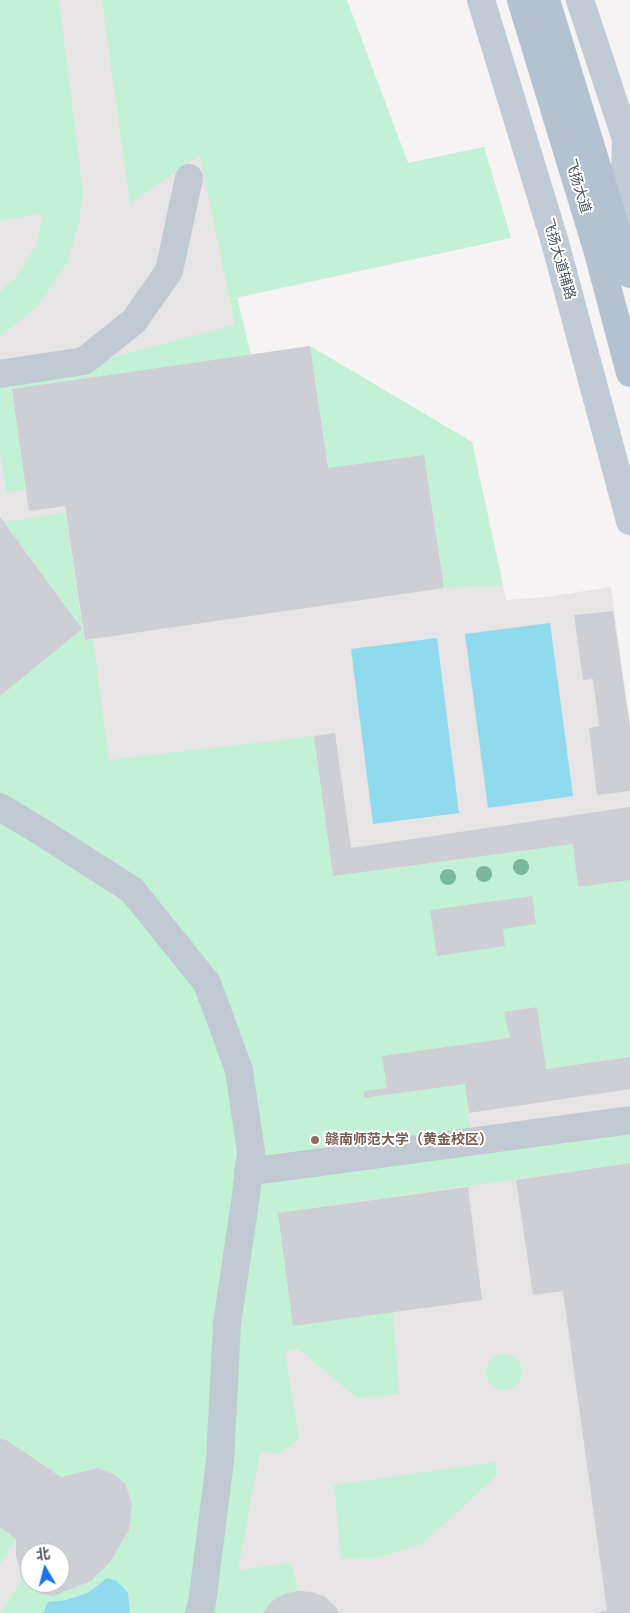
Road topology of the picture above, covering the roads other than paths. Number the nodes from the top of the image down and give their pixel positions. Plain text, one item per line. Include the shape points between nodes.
1 (481, 0) edge
2 (521, 0) edge
3 (546, 0) edge
4 (580, 0) edge
5 (628, 144) edge
6 (190, 178) dead end
7 (627, 262) edge
8 (630, 373) edge
9 (0, 374) edge
10 (625, 487) edge
11 (630, 521) edge
12 (0, 807) edge
13 (630, 1120) edge
14 (248, 1172) junction
15 (199, 1613) edge

1 - 10 street, 飞扬大道辅路
2 - 8 main road, 飞扬大道 via 598,249
3 - 7 main road, 飞扬大道
4 - 5 street
5 - 7 street
6 - 9 street via 169,271 134,321 84,361
10 - 11 street, 飞扬大道辅路
12 - 14 street via 132,890 207,983 239,1070 250,1152
13 - 14 street
14 - 15 street via 227,1324 220,1461

